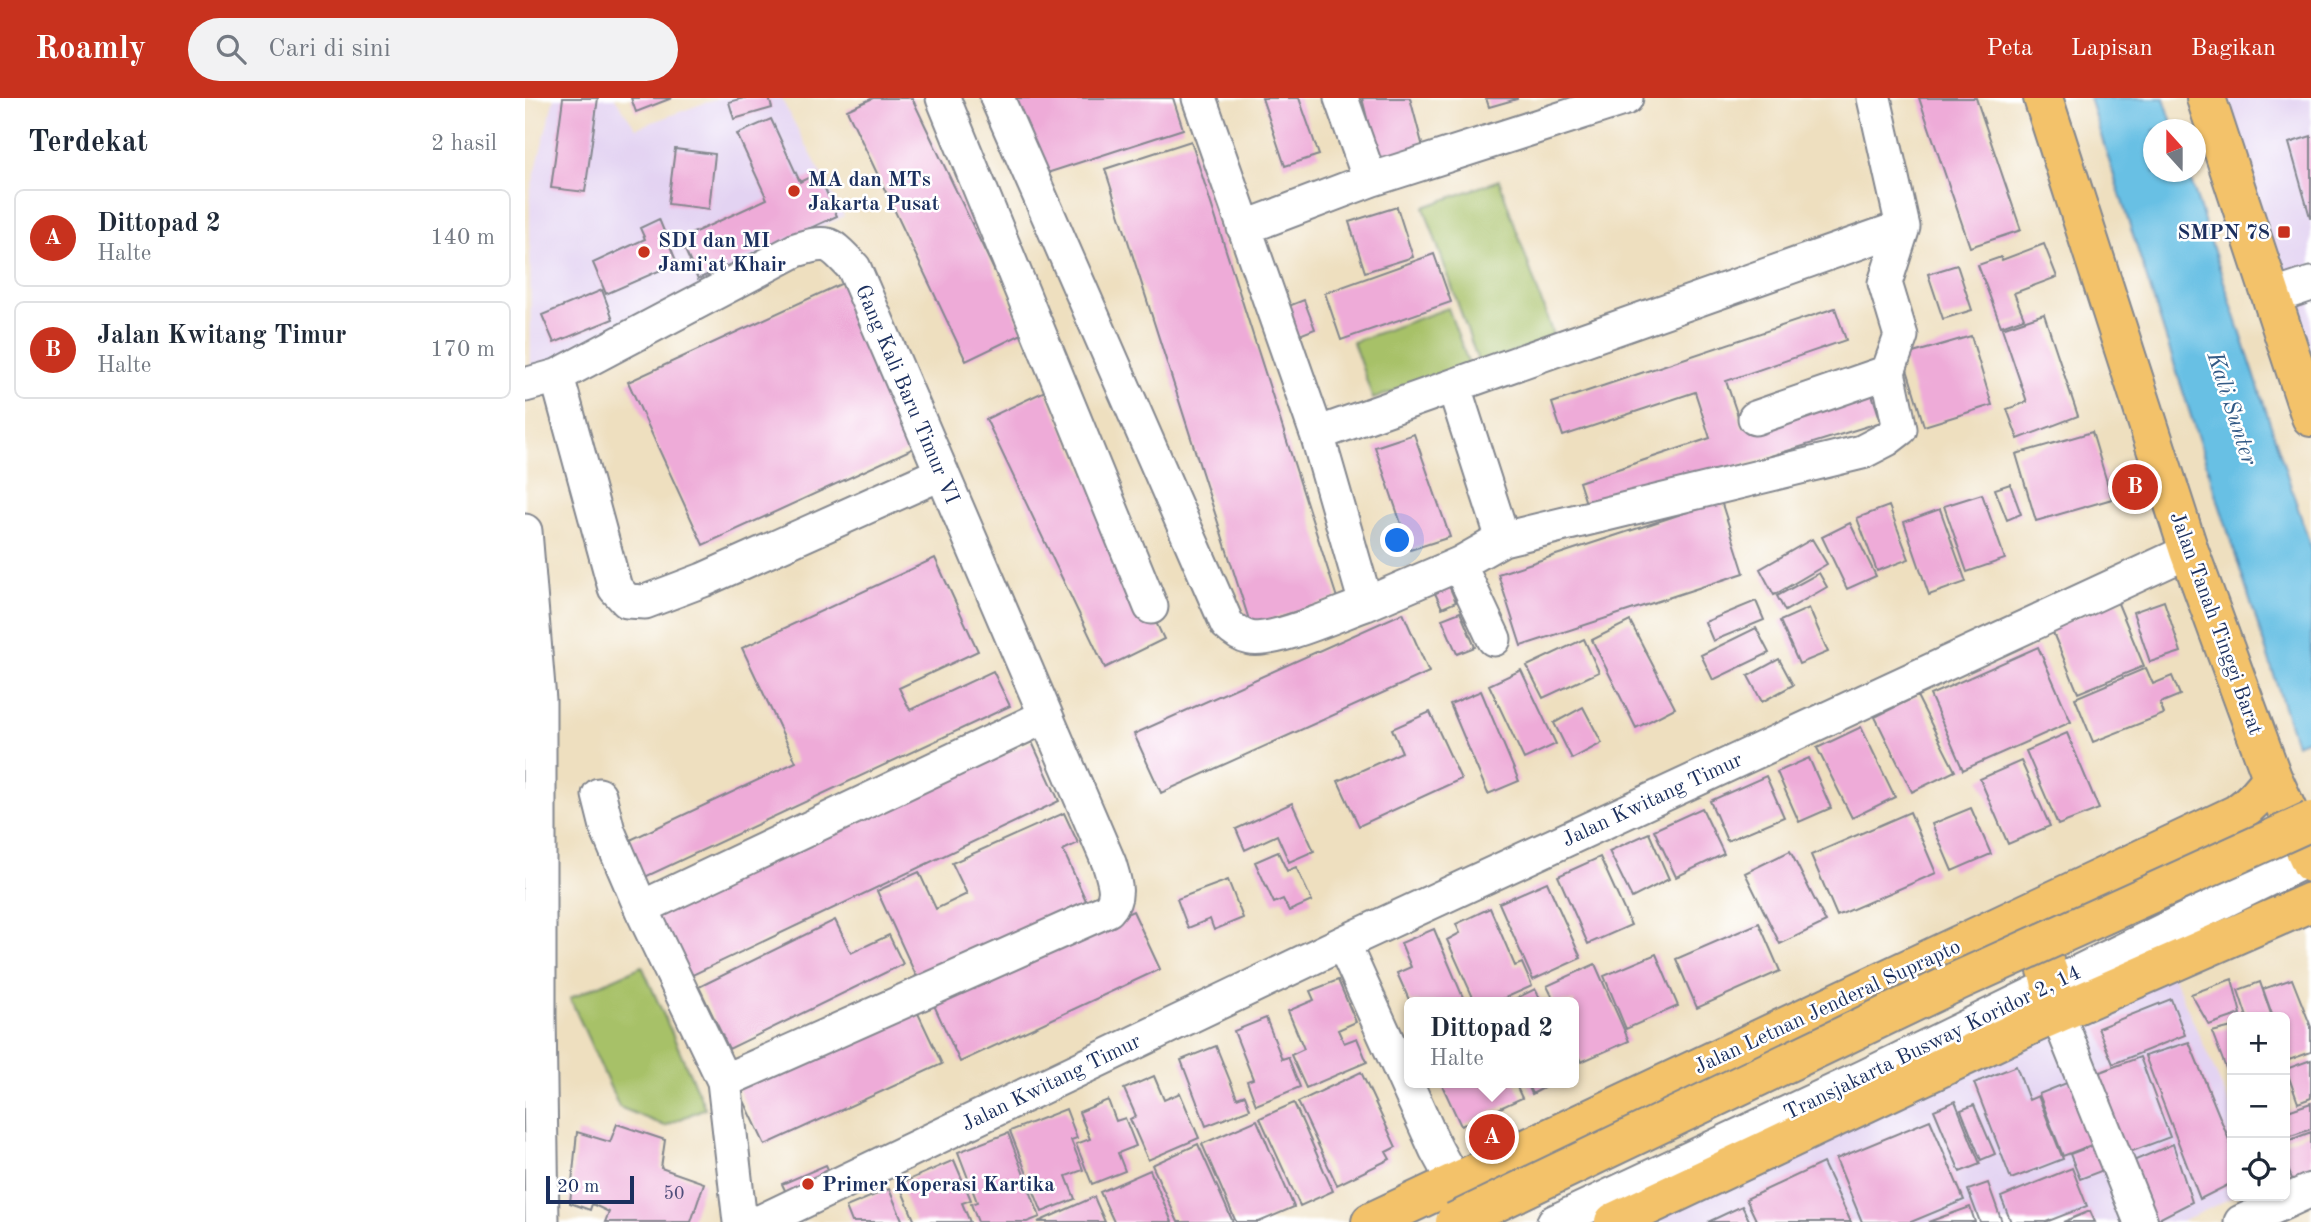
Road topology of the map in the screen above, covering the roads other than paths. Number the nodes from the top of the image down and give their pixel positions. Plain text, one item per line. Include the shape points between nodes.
1 (943, 98) edge
2 (997, 98) edge
3 (1199, 98) edge
4 (1341, 98) edge
5 (1626, 98) edge
6 (1874, 98) edge
7 (2043, 98) edge
8 (2206, 98) edge
9 (1370, 180) junction
10 (1903, 227) junction
11 (1244, 228) junction
12 (2311, 284) edge
13 (2272, 297) junction
14 (1888, 372) junction
15 (557, 376) junction
16 (525, 386) edge
17 (1454, 387) junction
18 (2311, 417) edge
19 (1755, 418) dead end
20 (1317, 434) junction
21 (942, 473) junction
22 (525, 531) edge
23 (1503, 539) junction
24 (2189, 551) junction
25 (1459, 564) junction
26 (1366, 604) junction
27 (1151, 607) dead end
28 (1494, 639) dead end
29 (532, 686) edge
30 (1047, 716) junction
31 (2272, 777) junction
32 (599, 794) dead end
33 (2311, 821) edge
34 (2310, 860) edge
35 (641, 908) junction
36 (2308, 911) edge
37 (2005, 922) junction
38 (1343, 943) junction
39 (2048, 1007) junction
40 (532, 1016) edge
41 (1404, 1078) edge
42 (724, 1081) junction
43 (1408, 1088) edge
44 (1454, 1182) junction
45 (2311, 1190) edge
46 (542, 1222) edge
47 (740, 1222) edge
48 (760, 1222) edge
49 (1371, 1222) edge
50 (1455, 1222) edge
51 (1554, 1222) edge
52 (1614, 1222) edge
53 (2141, 1222) edge
54 (2242, 1222) edge

1 - 27 street
2 - 26 street via 1227,625 1252,639 1270,638
3 - 11 street
4 - 9 street
5 - 9 street
6 - 10 street
7 - 24 main road, Jalan Tanah Tinggi Barat
8 - 13 main road
9 - 11 street
10 - 14 street via 1885,283 1901,336
10 - 17 street
11 - 20 street
12 - 13 street
13 - 18 main road
14 - 19 street
14 - 23 street via 1900,429 1862,452
15 - 16 street, Gang Kali Baru Timur VI
15 - 21 street, Gang Kali Baru Timur VI via 796,250 820,242 832,246 854,268
15 - 21 street via 615,588 627,600 645,602 703,580
17 - 20 street
17 - 23 street
20 - 26 street
21 - 30 street, Gang Kali Baru Timur VI
22 - 29 street
23 - 25 street
24 - 31 main road, Jalan Tanah Tinggi Barat
24 - 38 street, Jalan Kwitang Timur
25 - 26 street
25 - 28 street
29 - 40 street
30 - 35 street
30 - 42 street, Gang Kali Baru Timur VI via 1109,863 1117,896 1108,911
31 - 34 main road, Jalan Tanah Tinggi Barat
31 - 37 main road, Jalan Letnan Jenderal Suprapto via 2251,805 2237,814
32 - 35 street via 608,831
33 - 50 main road, Jalan Letnan Jenderal Suprapto, bridge via 1960,981
34 - 39 street, Transjakarta Busway Koridor 2, 14
35 - 42 street
36 - 39 main road
37 - 39 main road via 2017,924 2032,938
37 - 44 main road, Jalan Letnan Jenderal Suprapto
38 - 41 street
38 - 48 street, Jalan Kwitang Timur
39 - 51 street, Transjakarta Busway Koridor 2, 14 via 1864,1077
39 - 52 main road
39 - 53 street
40 - 46 street
42 - 47 street
43 - 44 street
44 - 49 main road, Jalan Letnan Jenderal Suprapto
45 - 54 street

